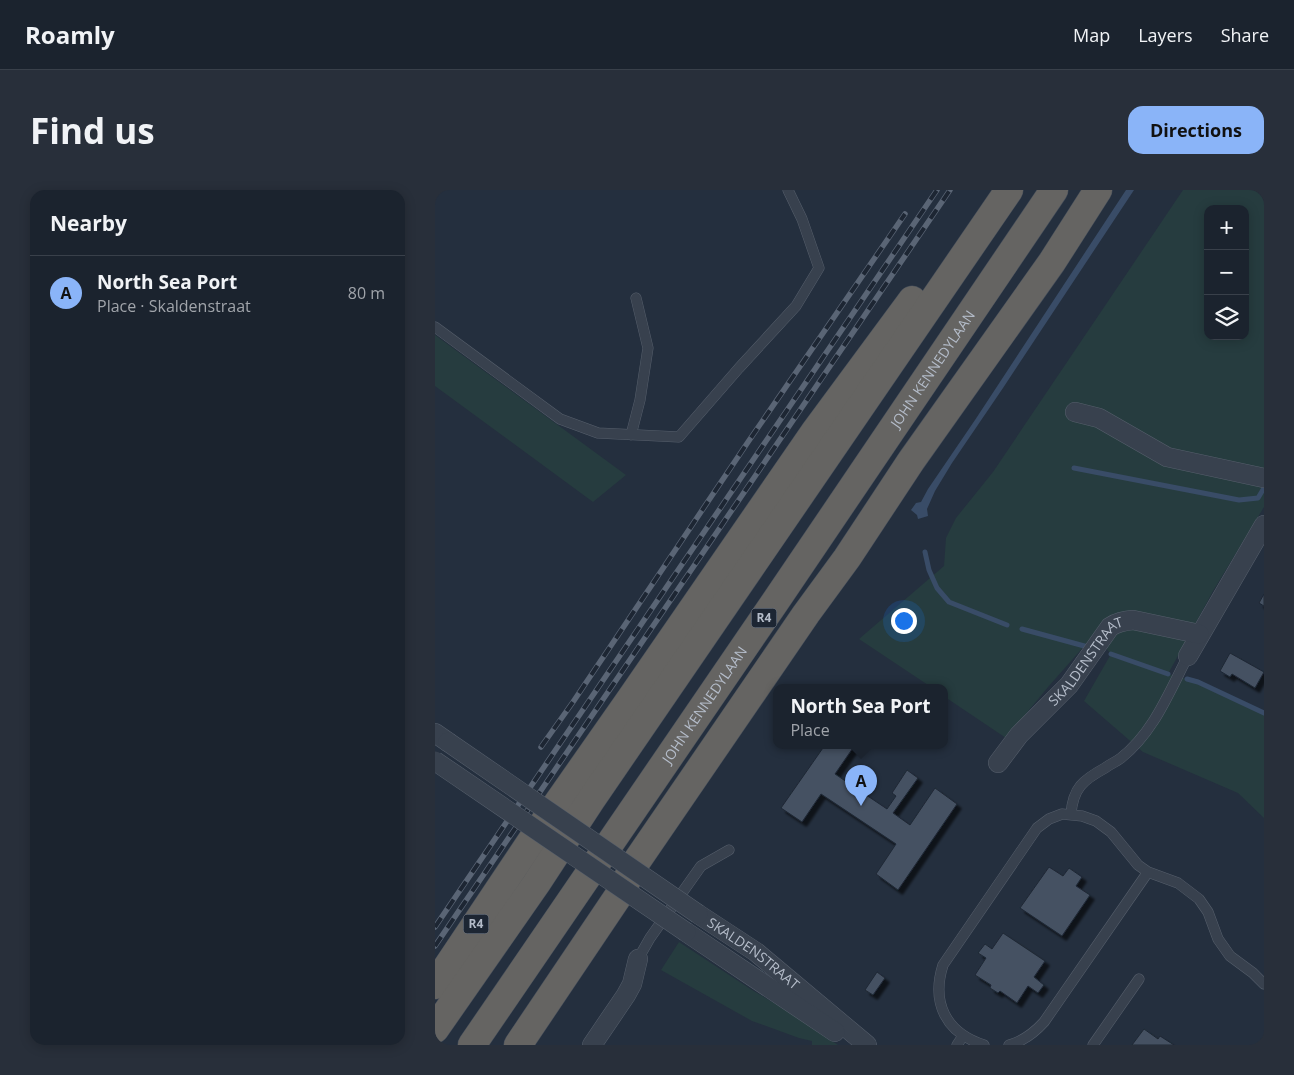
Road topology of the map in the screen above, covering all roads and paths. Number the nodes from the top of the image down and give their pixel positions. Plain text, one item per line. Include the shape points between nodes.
1 (788, 190) edge
2 (994, 190) edge
3 (1009, 190) edge
4 (1054, 190) edge
5 (1074, 190) edge
6 (1098, 190) edge
7 (636, 298) dead end
8 (994, 304) junction
9 (435, 328) edge
10 (1075, 412) dead end
11 (631, 435) junction
12 (911, 462) junction
13 (1264, 478) edge
14 (1264, 525) edge
15 (1199, 634) junction
16 (1188, 656) joint
17 (441, 738) edge
18 (435, 761) edge
19 (998, 763) dead end
20 (1071, 814) junction
21 (544, 822) junction
22 (729, 850) dead end
23 (632, 871) junction
24 (1148, 872) junction
25 (638, 959) joint
26 (1139, 979) dead end
27 (1264, 984) edge
28 (435, 985) edge
29 (435, 1029) edge
30 (960, 1041) edge
31 (471, 1045) edge
32 (492, 1045) edge
33 (518, 1045) edge
34 (592, 1045) edge
35 (855, 1045) edge
36 (867, 1045) edge
37 (984, 1045) edge
38 (1009, 1045) edge
39 (1093, 1045) edge

1 - 11 lane via 819,268 796,306 679,437
2 - 21 highway via 821,424
3 - 29 highway, R4
4 - 31 highway, JOHN KENNEDYLAAN / R4
5 - 8 highway, JOHN KENNEDYLAAN / R4
6 - 12 highway via 1052,262
7 - 11 lane via 647,348 641,400
8 - 12 highway via 971,357 938,409
8 - 32 highway, JOHN KENNEDYLAAN / R4
9 - 11 lane via 560,419 598,433
10 - 13 street via 1099,418 1167,457
12 - 23 highway
14 - 15 street
15 - 16 street
15 - 19 street, SKALDENSTRAAT via 1133,620 1110,627 1069,685 1019,735
16 - 20 lane via 1149,729 1120,759 1081,784 1072,801
17 - 21 street, bridge
18 - 21 street, bridge
20 - 24 lane via 1096,821 1111,832 1138,865
20 - 30 lane via 1049,819 1037,828 943,965 939,976 939,999
21 - 23 street, bridge
21 - 28 highway, R4
22 - 25 lane via 701,866
23 - 33 highway
23 - 35 street, SKALDENSTRAAT, bridge via 686,932
23 - 36 street, SKALDENSTRAAT, bridge via 756,952
24 - 27 lane via 1178,883 1199,899 1230,956
24 - 38 lane via 1044,1022 1028,1037
25 - 34 street via 627,995
26 - 39 lane
30 - 37 lane

